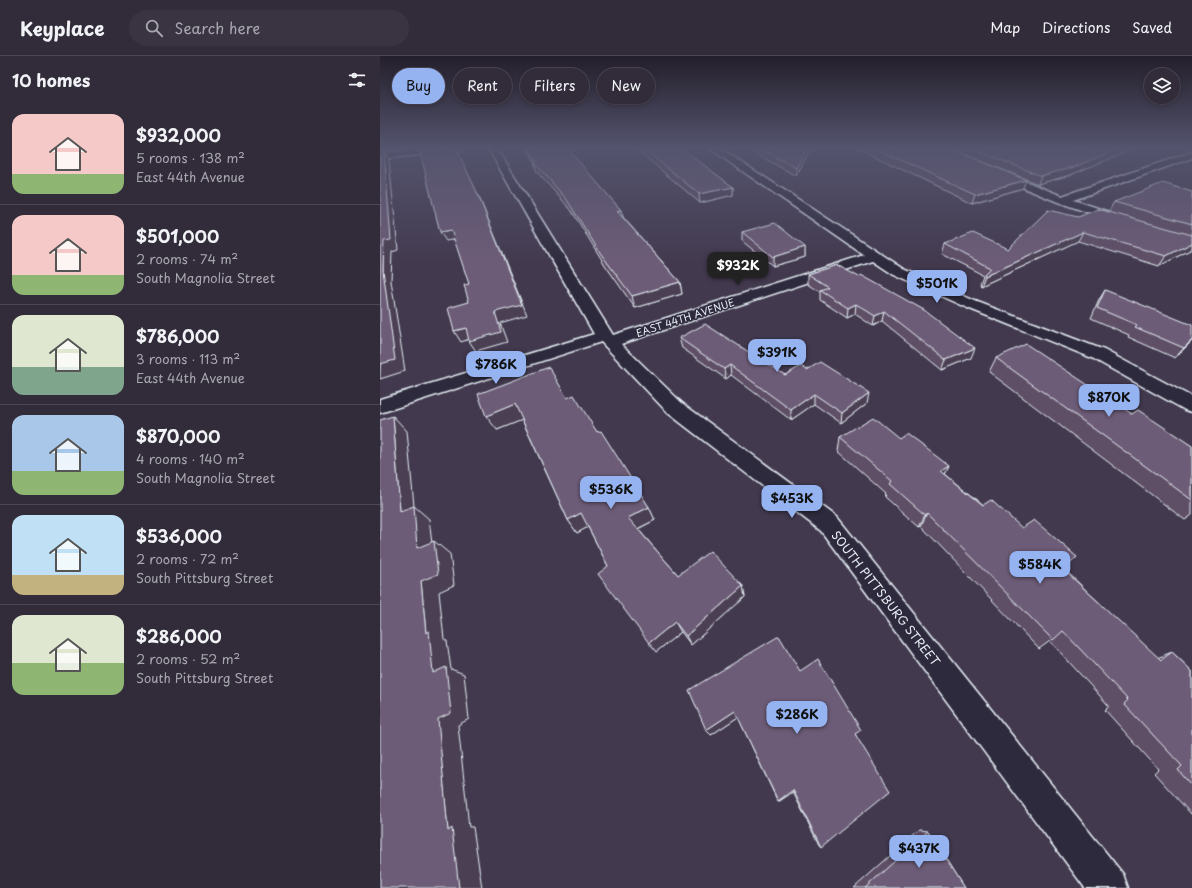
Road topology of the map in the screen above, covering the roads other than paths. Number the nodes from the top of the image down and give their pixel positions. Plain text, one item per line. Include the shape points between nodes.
1 (515, 187) edge
2 (770, 187) edge
3 (1029, 187) edge
4 (1100, 187) edge
5 (1062, 200) junction
6 (1134, 224) edge
7 (874, 256) junction
8 (607, 339) junction
9 (1192, 405) edge
10 (380, 406) edge
11 (1109, 888) edge

1 - 8 street, SOUTH PITTSBURG STREET
2 - 7 street
3 - 5 street
4 - 5 street
5 - 6 street
7 - 8 street, EAST 44TH AVENUE
7 - 9 street via 899,272 970,304 1098,354
8 - 10 street, EAST 44TH AVENUE
8 - 11 street, SOUTH PITTSBURG STREET via 675,408 829,524

